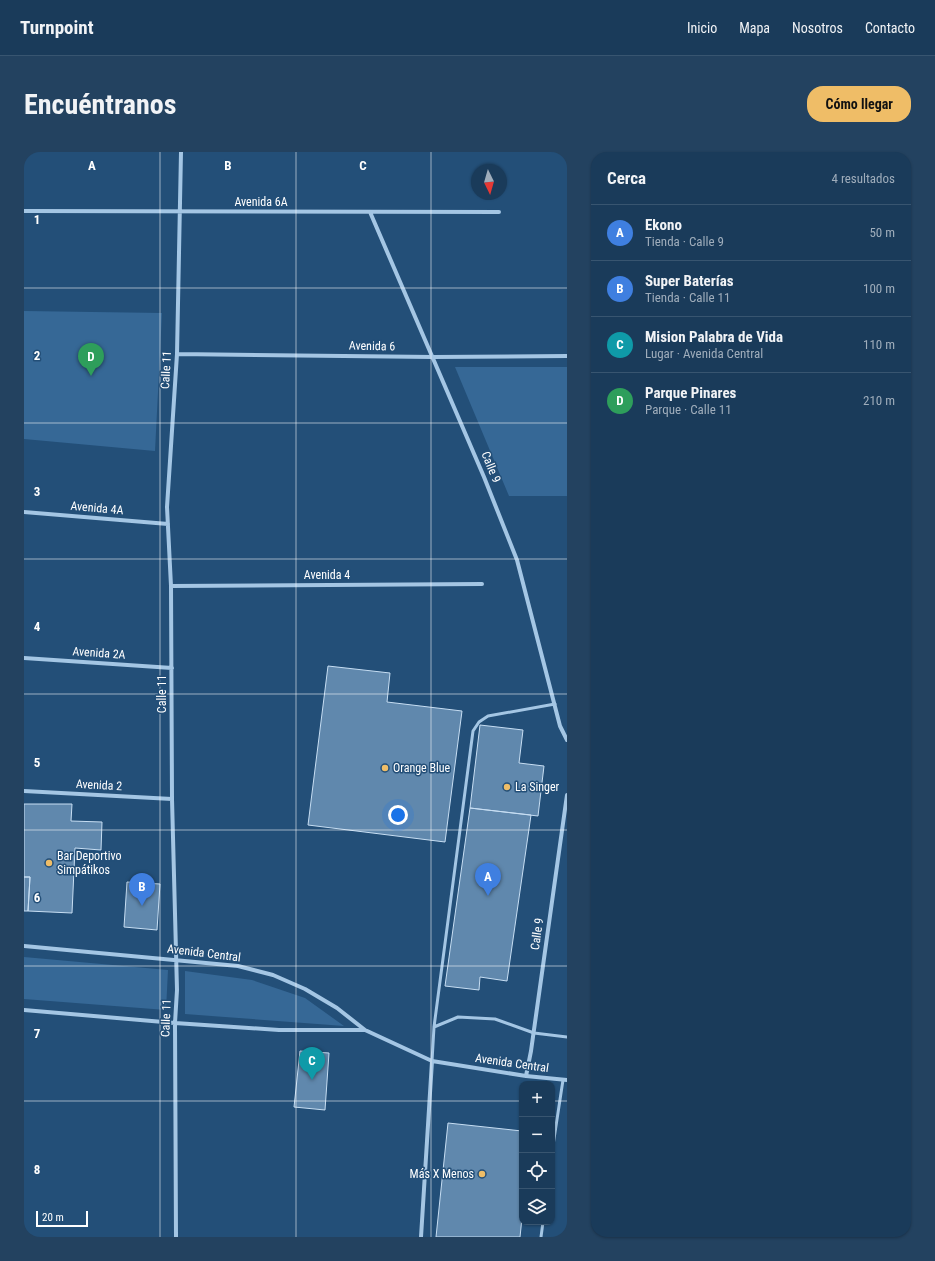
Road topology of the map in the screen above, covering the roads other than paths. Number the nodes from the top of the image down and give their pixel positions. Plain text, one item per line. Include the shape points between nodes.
1 (181, 152) edge
2 (24, 211) edge
3 (179, 212) junction
4 (370, 212) junction
5 (499, 212) dead end
6 (177, 354) junction
7 (567, 356) edge
8 (433, 357) junction
9 (24, 512) edge
10 (168, 524) junction
11 (482, 584) dead end
12 (171, 586) junction
13 (24, 658) edge
14 (172, 668) junction
15 (555, 704) junction
16 (567, 740) edge
17 (24, 791) edge
18 (567, 795) edge
19 (172, 799) junction
20 (24, 946) edge
21 (176, 959) junction
22 (24, 1010) edge
23 (175, 1023) junction
24 (434, 1027) junction
25 (365, 1030) junction
26 (534, 1032) junction
27 (567, 1037) edge
28 (432, 1061) junction
29 (526, 1076) junction
30 (565, 1080) edge
31 (555, 1135) edge
32 (543, 1225) edge
33 (176, 1237) edge
34 (421, 1237) edge
35 (541, 1237) edge

1 - 3 street, Calle 11
2 - 3 street, Avenida 6A
3 - 4 street, Avenida 6A
3 - 6 street, Calle 11
4 - 5 street, Avenida 6A
4 - 8 street, Calle 9
6 - 8 street, Avenida 6
6 - 10 street, Calle 11
7 - 8 street, Avenida 6
8 - 15 street, Calle 9 via 517,560
9 - 10 street, Avenida 4A
10 - 12 street, Calle 11
11 - 12 street, Avenida 4
12 - 14 street, Calle 11
13 - 14 street, Avenida 2A
14 - 19 street, Calle 11
15 - 16 street, Calle 9 via 560,726
15 - 24 lane via 488,716 479,722 473,731
17 - 19 street, Avenida 2
18 - 26 street, Calle 9
19 - 21 street, Calle 11
20 - 21 street, Avenida Central
21 - 23 street, Calle 11
21 - 25 street, Avenida Central via 238,966 273,975 305,989 337,1008
22 - 23 street, Avenida Central
23 - 25 street, Avenida Central via 280,1030
23 - 33 street, Calle 11
24 - 26 lane via 458,1017 495,1019
24 - 28 lane
25 - 28 street, Avenida Central
26 - 27 lane
26 - 29 street, Calle 9
28 - 29 street, Avenida Central
28 - 34 street
29 - 30 street, Avenida Central
30 - 31 lane
32 - 35 lane

